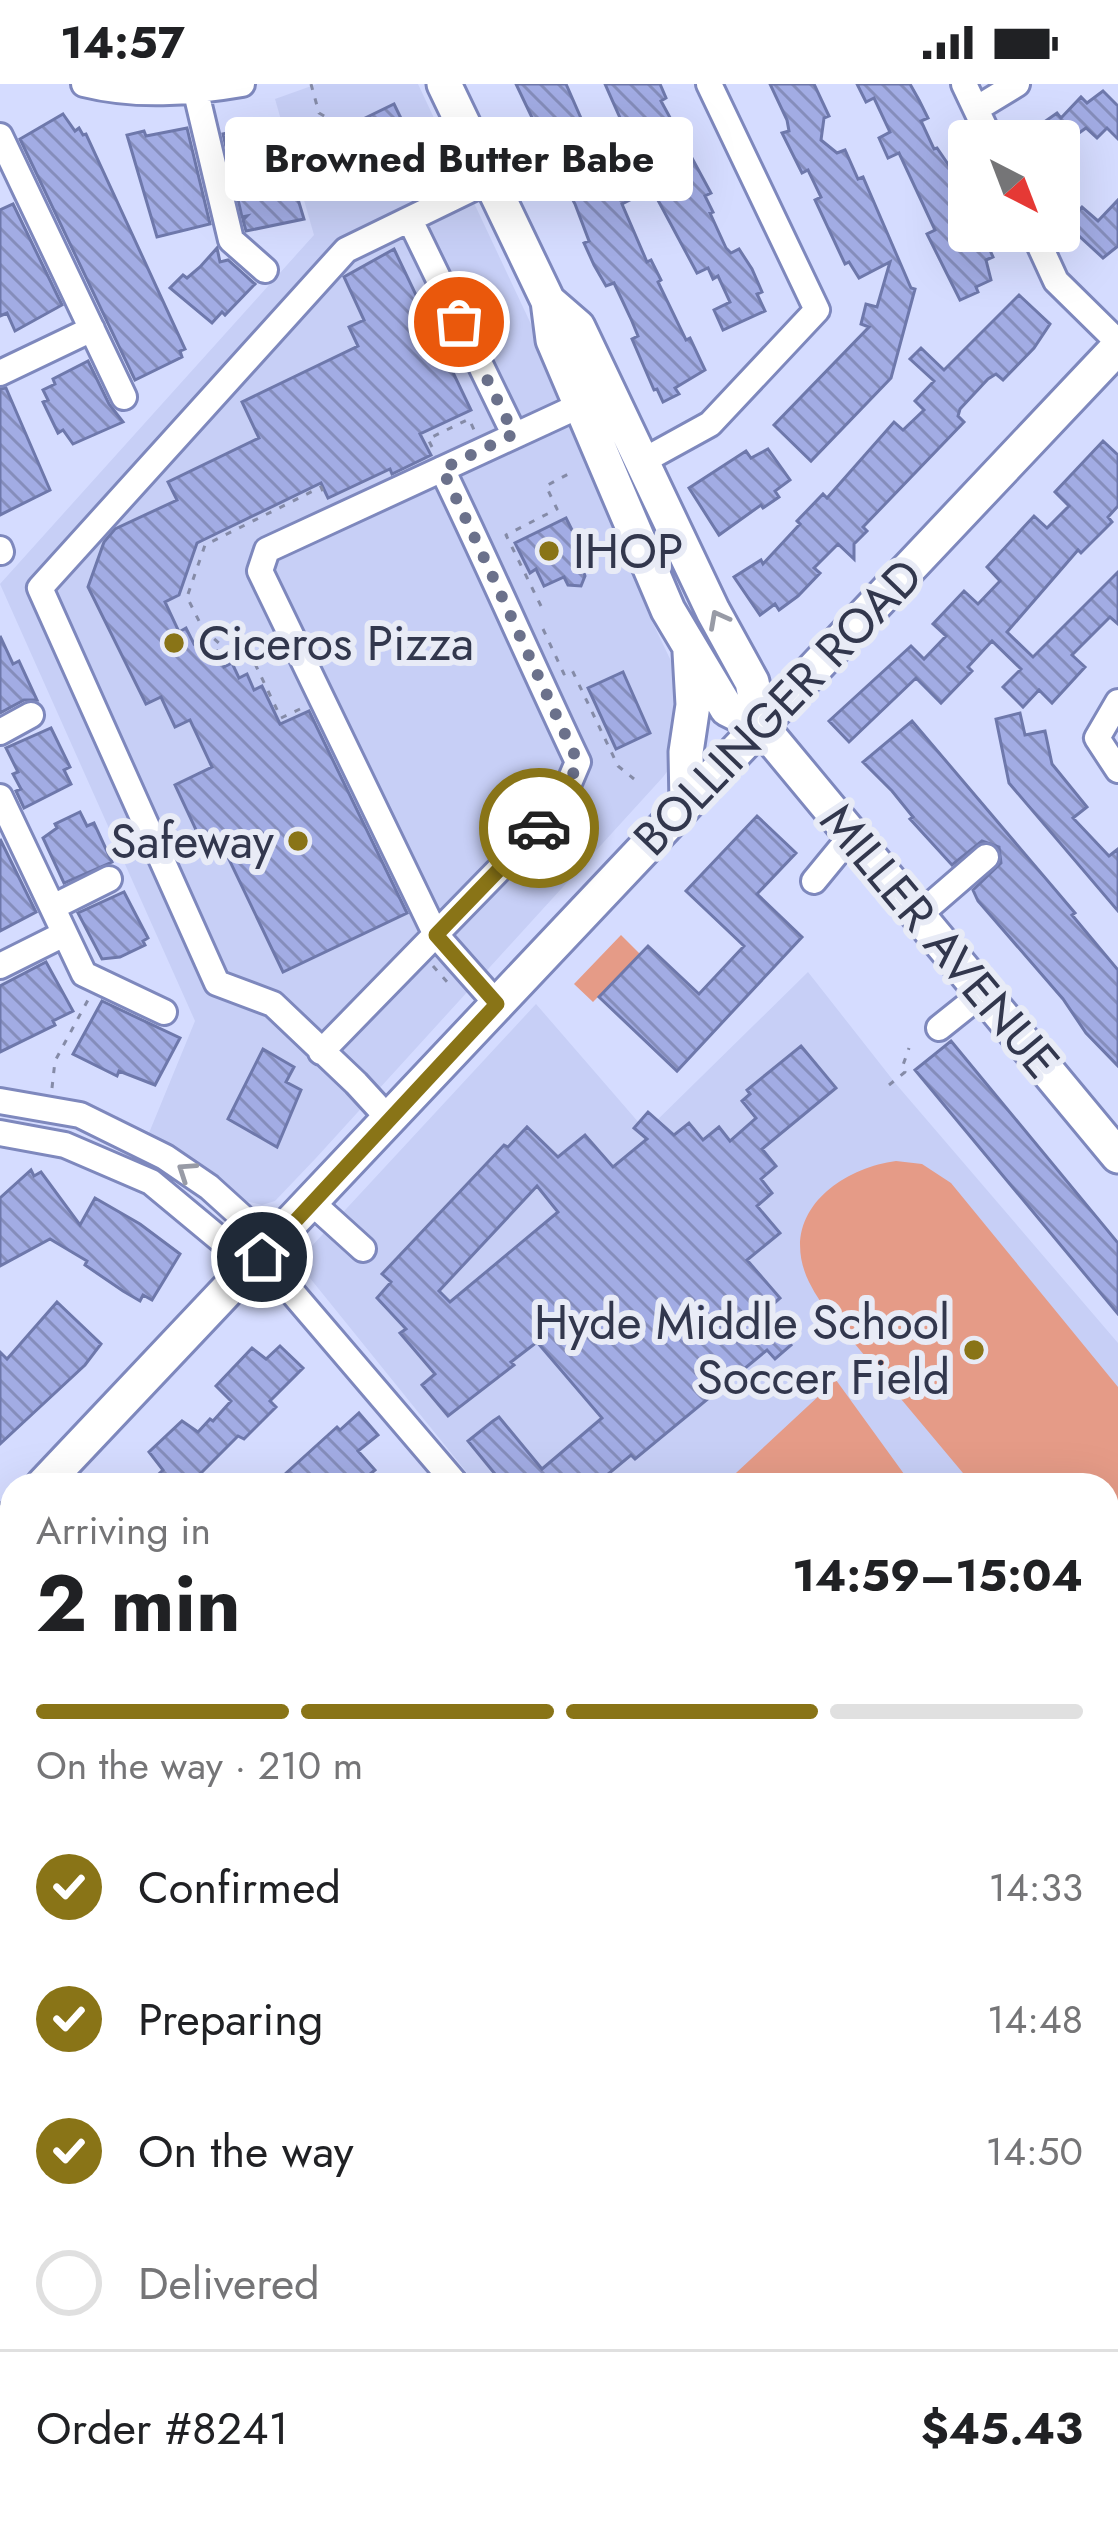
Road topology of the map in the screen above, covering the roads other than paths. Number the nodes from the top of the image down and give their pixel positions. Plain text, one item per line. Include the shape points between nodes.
1 (84, 84) edge
2 (242, 84) edge
3 (444, 84) edge
4 (709, 84) edge
5 (964, 84) edge
6 (1017, 84) edge
7 (137, 88) edge
8 (195, 88) edge
9 (976, 109) junction
10 (981, 120) edge
11 (0, 136) edge
12 (490, 180) junction
13 (410, 220) junction
14 (1043, 252) edge
15 (265, 270) dead end
16 (548, 301) junction
17 (92, 329) junction
18 (1118, 345) edge
19 (0, 373) edge
20 (124, 397) dead end
21 (580, 405) junction
22 (514, 434) junction
23 (641, 462) junction
24 (442, 469) junction
25 (690, 650) junction
26 (1118, 701) edge
27 (31, 716) dead end
28 (761, 727) junction
29 (0, 732) edge
30 (1118, 770) edge
31 (0, 797) edge
32 (688, 803) junction
33 (851, 836) junction
34 (986, 857) dead end
35 (109, 879) dead end
36 (814, 881) dead end
37 (53, 907) junction
38 (919, 915) junction
39 (64, 934) junction
40 (433, 947) junction
41 (0, 966) edge
42 (983, 992) junction
43 (497, 1004) junction
44 (164, 1012) dead end
45 (939, 1028) dead end
46 (321, 1052) junction
47 (0, 1102) edge
48 (40, 1108) junction
49 (388, 1119) junction
50 (11, 1135) edge
51 (0, 1155) edge
52 (1118, 1156) edge
53 (310, 1201) junction
54 (362, 1249) dead end
55 (262, 1257) junction
56 (55, 1473) edge
57 (446, 1473) edge

1 - 7 street
2 - 8 street
3 - 12 main road, MILLER AVENUE
4 - 23 street via 817,310 710,424
5 - 9 street
6 - 9 street
7 - 8 street
8 - 15 street via 231,240
9 - 10 street
11 - 17 street
12 - 13 street
12 - 16 main road, MILLER AVENUE
13 - 22 street
13 - 46 street via 346,250 40,588 217,983 273,1004
14 - 18 street via 1056,281
16 - 21 main road, MILLER AVENUE via 553,340
16 - 23 main road, MILLER AVENUE via 578,327
17 - 19 street
17 - 20 street
18 - 28 main road, BOLLINGER ROAD
21 - 22 street
21 - 25 main road, MILLER AVENUE
22 - 24 street
28 -> 23 main road, MILLER AVENUE via 752,682
24 - 40 street via 578,762 558,809
24 - 40 street via 267,550 260,571
25 - 28 main road, MILLER AVENUE via 727,710
25 - 32 main road
26 - 30 street via 1096,738
27 - 29 street
28 - 32 main road, BOLLINGER ROAD
28 - 33 main road, MILLER AVENUE
31 - 37 street
32 - 43 main road, BOLLINGER ROAD
33 - 36 street
33 - 38 main road, MILLER AVENUE
34 - 38 street
35 - 37 street
37 - 39 street
38 - 42 main road, MILLER AVENUE
39 - 41 street
39 - 44 street via 84,974
40 - 43 street
40 - 46 street
42 - 45 street
42 - 52 main road, MILLER AVENUE
43 - 49 main road, BOLLINGER ROAD
46 - 49 street
47 - 48 street
48 - 50 street
55 -> 48 street via 241,1216 183,1168 80,1115
49 - 53 main road, BOLLINGER ROAD
50 - 51 street
50 - 55 street via 65,1145 152,1181 221,1241
53 - 54 street
53 - 55 main road, BOLLINGER ROAD
55 - 56 main road, BOLLINGER ROAD
55 - 57 street

